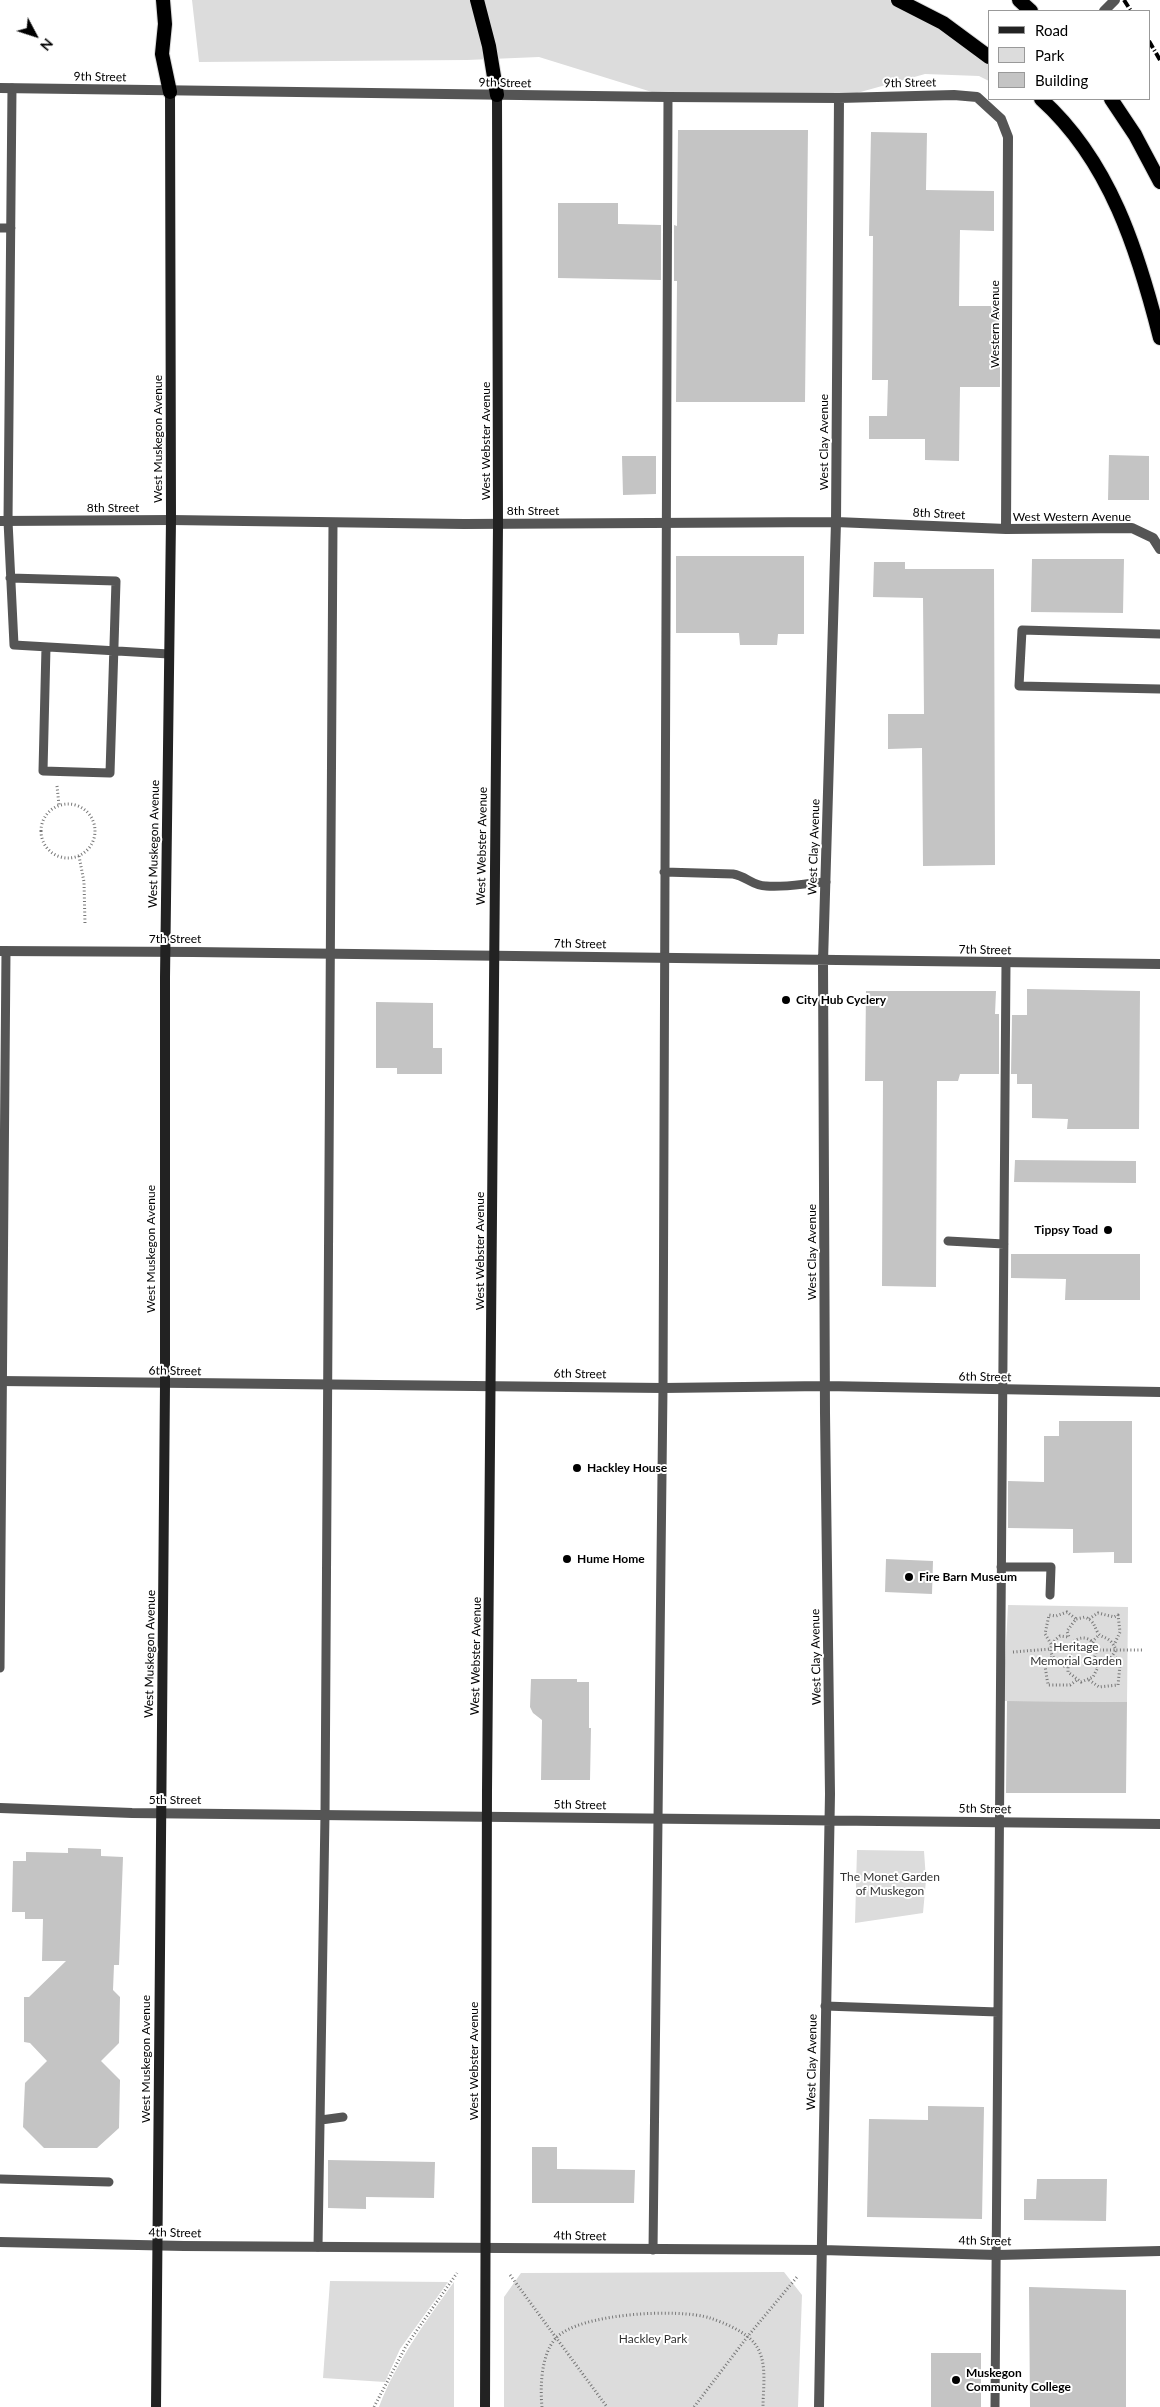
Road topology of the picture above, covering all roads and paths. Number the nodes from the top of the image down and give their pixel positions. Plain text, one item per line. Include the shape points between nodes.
1 (163, 0) edge
2 (477, 0) edge
3 (898, 0) edge
4 (1019, 0) edge
5 (1115, 0) edge
6 (1030, 10) edge
7 (1105, 10) edge
8 (988, 56) edge
9 (0, 88) edge
10 (12, 88) junction
11 (170, 92) junction
12 (497, 95) junction
13 (668, 97) junction
14 (839, 98) junction
15 (1042, 100) edge
16 (1112, 100) edge
17 (1001, 119) joint
18 (1160, 182) edge
19 (0, 228) edge
20 (11, 228) junction
21 (1160, 338) edge
22 (171, 520) junction
23 (4, 521) edge
24 (836, 522) junction
25 (333, 523) junction
26 (666, 523) junction
27 (498, 524) junction
28 (1006, 530) junction
29 (1160, 549) edge
30 (10, 578) junction
31 (1160, 634) edge
32 (46, 647) junction
33 (114, 651) junction
34 (169, 654) junction
35 (1160, 689) edge
36 (57, 781) dead end
37 (59, 805) junction
38 (79, 856) junction
39 (664, 872) junction
40 (826, 882) junction
41 (85, 924) dead end
42 (3, 951) edge
43 (166, 952) junction
44 (330, 954) junction
45 (494, 955) junction
46 (664, 958) junction
47 (823, 961) junction
48 (1006, 963) junction
49 (1160, 964) edge
50 (948, 1241) dead end
51 (1004, 1244) junction
52 (2, 1381) edge
53 (165, 1384) junction
54 (326, 1384) junction
55 (491, 1386) junction
56 (825, 1386) junction
57 (663, 1388) junction
58 (1002, 1389) junction
59 (1160, 1392) edge
60 (1001, 1567) junction
61 (1050, 1595) dead end
62 (1076, 1619) junction
63 (1089, 1619) junction
64 (1099, 1635) junction
65 (1069, 1637) junction
66 (1074, 1642) junction
67 (1092, 1642) junction
68 (1051, 1644) junction
69 (1114, 1645) junction
70 (1050, 1649) junction
71 (1096, 1650) junction
72 (1116, 1650) junction
73 (1142, 1650) dead end
74 (1000, 1654) junction
75 (1114, 1655) junction
76 (1052, 1657) junction
77 (1092, 1659) junction
78 (1073, 1660) junction
79 (1096, 1664) junction
80 (1068, 1665) junction
81 (0, 1668) edge
82 (1077, 1680) junction
83 (1089, 1680) junction
84 (0, 1808) edge
85 (160, 1812) junction
86 (325, 1814) junction
87 (487, 1816) junction
88 (658, 1819) junction
89 (830, 1820) junction
90 (999, 1822) junction
91 (1160, 1824) edge
92 (825, 2006) junction
93 (998, 2012) junction
94 (343, 2117) dead end
95 (321, 2120) junction
96 (0, 2179) edge
97 (109, 2182) dead end
98 (0, 2242) edge
99 (158, 2246) junction
100 (318, 2246) junction
101 (486, 2247) junction
102 (653, 2250) junction
103 (822, 2250) junction
104 (1160, 2251) edge
105 (997, 2255) junction
106 (457, 2273) dead end
107 (510, 2275) dead end
108 (797, 2277) dead end
109 (748, 2336) junction
110 (556, 2337) junction
111 (156, 2407) edge
112 (374, 2407) edge
113 (485, 2407) edge
114 (542, 2407) edge
115 (607, 2407) edge
116 (694, 2407) edge
117 (763, 2407) edge
118 (819, 2407) edge
119 (995, 2407) edge

1 - 11 highway via 162,54
2 - 12 highway
3 - 8 highway via 943,23
4 - 6 highway
5 - 7 street
9 - 10 street, 9th Street
10 - 11 street, 9th Street
10 - 20 lane
11 - 12 street, 9th Street
11 - 22 main road, West Muskegon Avenue
12 - 13 street, 9th Street
12 - 27 main road, West Webster Avenue
13 - 14 street, 9th Street
13 - 26 lane
14 - 17 street, 9th Street via 977,97
14 - 24 street, West Clay Avenue
15 - 21 highway via 1081,141 1106,183 1124,221
16 - 18 highway
17 - 28 street, Western Avenue via 1008,137
19 - 20 lane
20 - 23 lane
22 - 23 street, 8th Street
22 - 25 street, 8th Street
22 - 34 main road, West Muskegon Avenue
23 - 30 lane
24 - 26 street, 8th Street
24 - 28 street, 8th Street
24 - 40 street, West Clay Avenue
25 - 27 street, 8th Street
25 - 44 lane
26 - 27 street, 8th Street
26 - 39 lane
27 - 45 main road, West Webster Avenue
28 - 29 street, West Western Avenue via 1132,528 1153,538
30 - 32 lane via 14,646
30 - 33 lane via 116,581
31 - 35 lane via 1022,630 1019,686
32 - 33 lane
32 - 33 lane via 43,772 110,773
33 - 34 lane
34 - 43 main road, West Muskegon Avenue
36 - 37 path
37 - 38 path via 77,805 85,810 94,825 92,843
37 - 38 path via 41,824 42,841 54,854 70,858
38 - 41 path via 84,882
39 - 40 lane via 734,874 744,876 753,884 766,886
39 - 46 lane
40 - 47 street, West Clay Avenue
42 - 43 street, 7th Street
42 - 52 lane
43 - 44 street, 7th Street
43 - 53 main road, West Muskegon Avenue
44 - 45 street, 7th Street
44 - 54 lane
45 - 46 street, 7th Street
45 - 55 main road, West Webster Avenue
46 - 47 street, 7th Street
46 - 57 lane
47 - 48 street, 7th Street
47 - 56 street, West Clay Avenue
48 - 49 street, 7th Street
48 - 51 lane
50 - 51 lane
51 - 58 lane
52 - 53 street, 6th Street
52 - 81 lane
53 - 54 street, 6th Street
53 - 85 main road, West Muskegon Avenue
54 - 55 street, 6th Street
54 - 86 lane
55 - 57 street, 6th Street
55 - 87 main road, West Webster Avenue
56 - 57 street, 6th Street
56 - 58 street, 6th Street
56 - 89 street, West Clay Avenue
57 - 88 lane
58 - 59 street, 6th Street
58 - 60 lane
60 - 61 lane via 1051,1567
60 - 74 lane
62 - 63 path
62 - 65 path via 1067,1631
62 - 68 path via 1069,1612 1049,1615 1045,1634
63 - 64 path via 1098,1628
63 - 69 path via 1098,1613 1118,1616 1120,1632
64 - 67 path
64 - 69 path
65 - 66 path
65 - 68 path via 1060,1636
66 - 67 path via 1082,1638
66 - 78 path via 1070,1651
67 - 71 path
68 - 70 path
69 - 72 path
70 - 74 path
70 - 76 path
71 - 72 path
71 - 77 path
72 - 73 path
72 - 75 path
74 - 90 lane
75 - 79 path via 1104,1664
75 - 83 path via 1120,1665 1118,1685 1097,1687
76 - 80 path via 1064,1666
76 - 82 path via 1045,1666 1048,1685 1070,1685
77 - 78 path via 1083,1664
77 - 79 path
78 - 80 path
79 - 83 path via 1096,1674
80 - 82 path via 1068,1672
82 - 83 path
84 - 85 street, 5th Street
85 - 86 street, 5th Street
85 - 99 main road, West Muskegon Avenue
86 - 87 street, 5th Street
86 - 95 lane
87 - 88 street, 5th Street
87 - 101 main road, West Webster Avenue
88 - 89 street, 5th Street
88 - 102 lane
89 - 90 street, 5th Street
89 - 92 street, West Clay Avenue
90 - 91 street, 5th Street
90 - 93 lane
92 - 93 lane
92 - 103 street, West Clay Avenue
93 - 105 lane
94 - 95 lane
95 - 100 lane
96 - 97 lane
98 - 99 street, 4th Street
99 - 100 street, 4th Street
99 - 111 main road, West Muskegon Avenue
100 - 101 street, 4th Street
101 - 102 street, 4th Street
101 - 113 main road, West Webster Avenue
102 - 103 street, 4th Street
103 - 105 street, 4th Street
103 - 118 street, West Clay Avenue
104 - 105 street, 4th Street
105 - 119 lane
106 - 112 path via 406,2346
107 - 110 path
108 - 109 path
109 - 110 path via 710,2318 659,2312 606,2318
109 - 116 path
109 - 117 path via 757,2346 764,2370
110 - 114 path via 548,2352 540,2390
110 - 115 path

